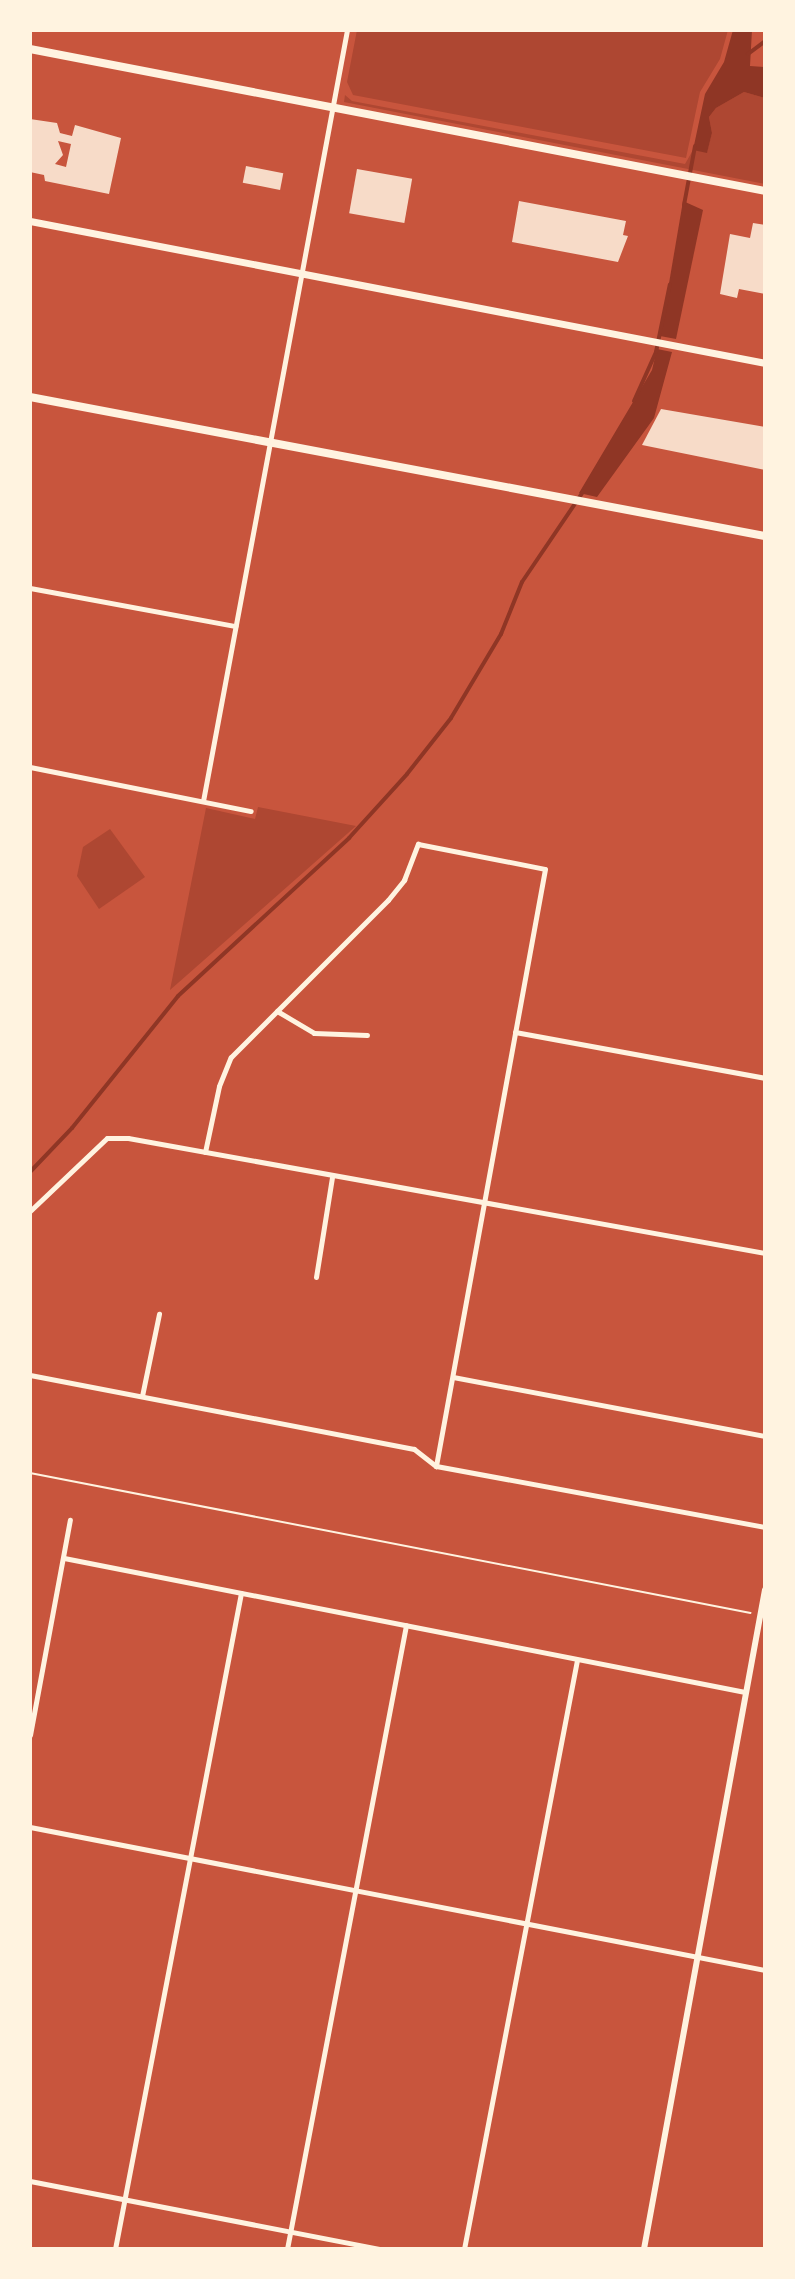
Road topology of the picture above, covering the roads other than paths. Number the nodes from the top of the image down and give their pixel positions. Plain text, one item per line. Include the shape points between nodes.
1 (347, 30) edge
2 (30, 49) edge
3 (332, 108) junction
4 (765, 191) edge
5 (30, 221) edge
6 (301, 273) junction
7 (765, 363) edge
8 (30, 397) edge
9 (270, 443) junction
10 (765, 536) edge
11 (30, 588) edge
12 (236, 626) junction
13 (30, 767) edge
14 (203, 801) junction
15 (251, 811) dead end
16 (277, 1011) junction
17 (515, 1032) junction
18 (367, 1035) dead end
19 (765, 1078) edge
20 (205, 1152) junction
21 (332, 1177) junction
22 (483, 1201) junction
23 (30, 1211) edge
24 (765, 1253) edge
25 (316, 1277) dead end
26 (159, 1314) dead end
27 (30, 1375) edge
28 (453, 1377) junction
29 (142, 1396) junction
30 (765, 1436) edge
31 (436, 1466) junction
32 (70, 1520) dead end
33 (765, 1527) edge
34 (64, 1558) junction
35 (765, 1590) edge
36 (241, 1593) junction
37 (406, 1625) junction
38 (577, 1660) junction
39 (745, 1692) junction
40 (30, 1735) edge
41 (30, 1827) edge
42 (189, 1859) junction
43 (355, 1890) junction
44 (527, 1923) junction
45 (695, 1957) junction
46 (765, 1970) edge
47 (30, 2181) edge
48 (125, 2199) junction
49 (290, 2232) junction
50 (115, 2249) edge
51 (287, 2249) edge
52 (380, 2249) edge
53 (464, 2249) edge
54 (644, 2249) edge

1 - 3 street
2 - 3 main road
3 - 4 main road
3 - 6 street
5 - 6 main road
6 - 7 main road
6 - 9 street
8 - 9 main road
9 - 10 main road
9 - 12 street
11 - 12 street
12 - 14 street
13 - 14 street
14 - 15 street
16 - 17 street via 388,900 404,880 418,844 545,869
16 - 18 street via 314,1033
16 - 20 street via 231,1057
17 - 19 street
17 - 22 street
20 - 21 street
20 - 23 street via 107,1138
21 - 22 street
21 - 25 street
22 - 24 street
22 - 28 street
26 - 29 street
27 - 29 street
28 - 30 street
28 - 31 street
29 - 31 street via 414,1449
31 - 33 street
32 - 34 street
34 - 36 street
34 - 40 street
35 - 39 street
36 - 37 street
36 - 42 street
37 - 38 street
37 - 43 street
38 - 39 street
38 - 44 street
39 - 45 street
41 - 42 street
42 - 43 street
42 - 48 street
43 - 44 street
43 - 49 street
44 - 45 street
44 - 53 street
45 - 46 street
45 - 54 street
47 - 48 street
48 - 49 street
48 - 50 street
49 - 51 street
49 - 52 street

